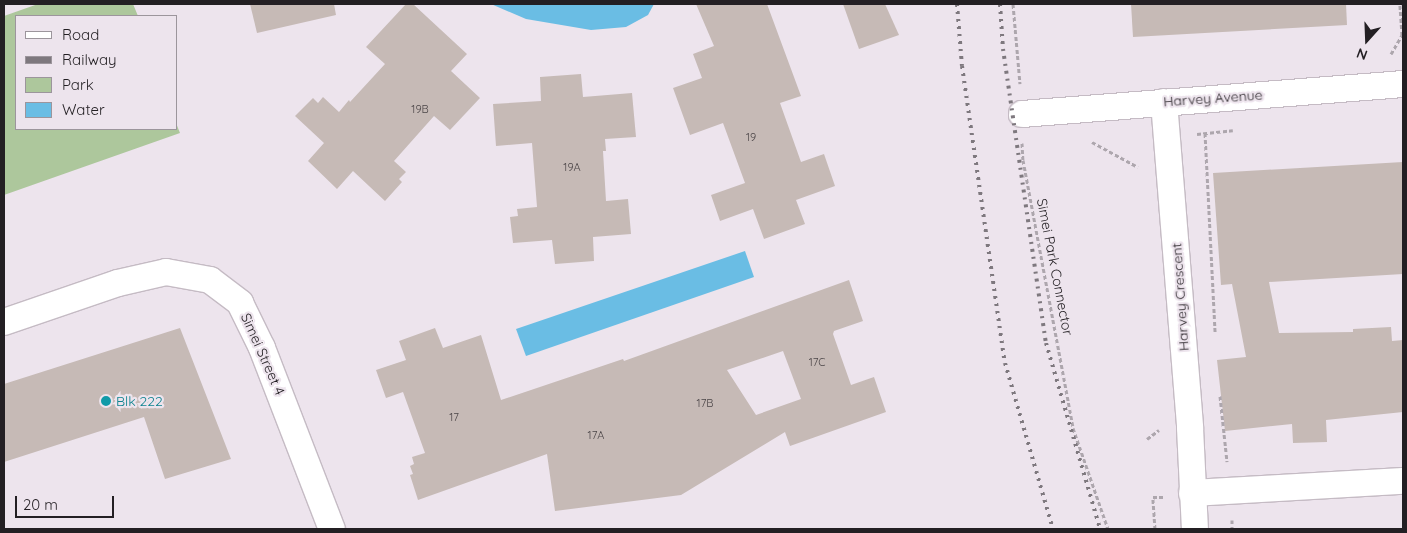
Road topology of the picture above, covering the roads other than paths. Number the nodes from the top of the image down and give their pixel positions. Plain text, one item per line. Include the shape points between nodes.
1 (1403, 84) edge
2 (1164, 102) junction
3 (1022, 114) road end
4 (4, 322) edge
5 (1403, 481) edge
6 (1181, 495) junction
7 (332, 529) edge
8 (1195, 529) edge

1 - 2 street, Harvey Avenue
2 - 3 street, Harvey Avenue
2 - 6 street, Harvey Crescent via 1190,428
4 - 7 street, Simei Street 4 via 118,284 166,272 210,280 240,303 262,348
5 - 6 street
6 - 8 street, Harvey Crescent

